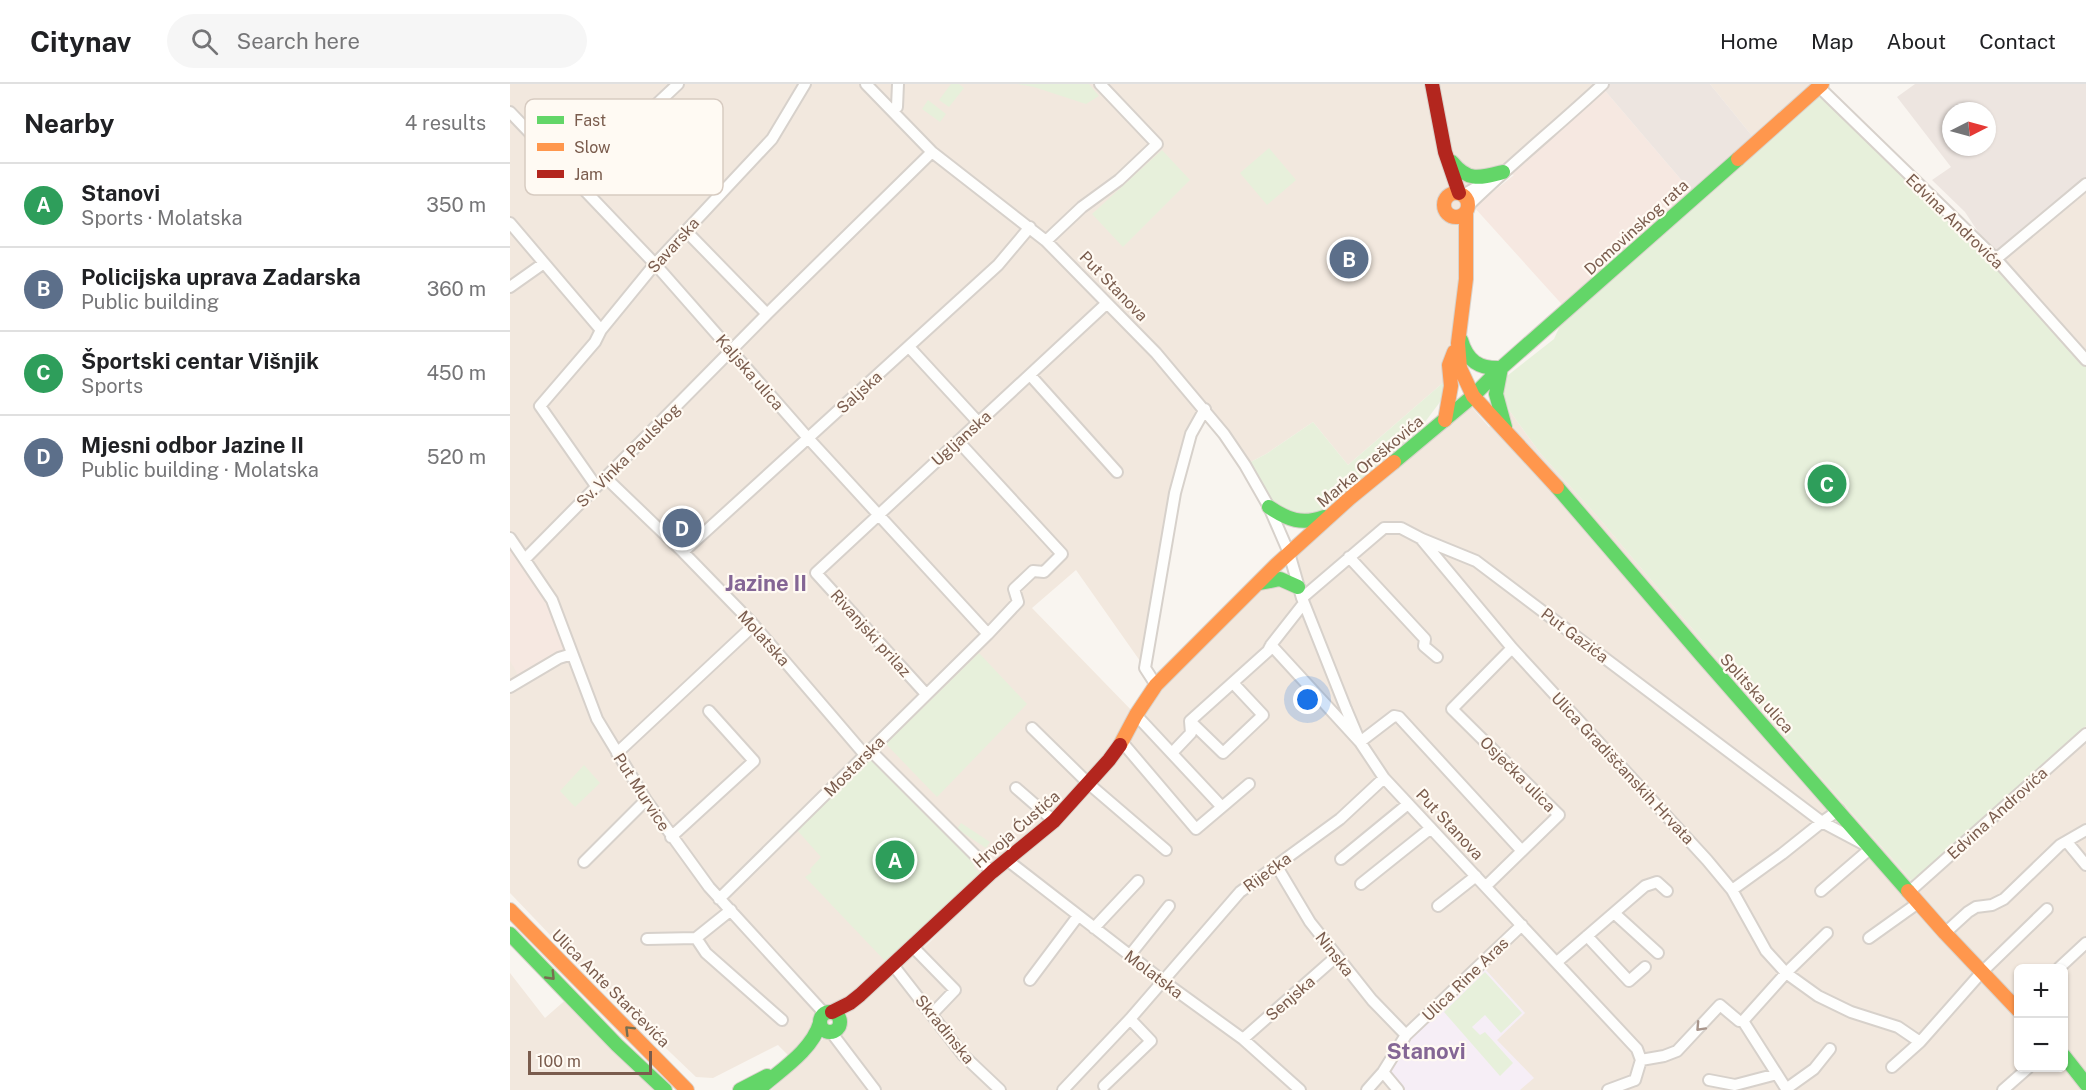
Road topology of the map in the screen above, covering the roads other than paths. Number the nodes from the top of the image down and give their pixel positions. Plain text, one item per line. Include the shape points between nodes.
1 (678, 84) edge
2 (805, 84) edge
3 (866, 84) edge
4 (898, 84) edge
5 (1100, 84) edge
6 (1431, 84) edge
7 (1603, 84) edge
8 (1820, 86) edge
9 (662, 99) edge
10 (897, 107) dead end
11 (510, 112) edge
12 (525, 128) edge
13 (932, 152) junction
14 (1445, 152) junction
15 (1503, 172) junction
16 (2086, 184) edge
17 (723, 191) edge
18 (590, 195) edge
19 (720, 195) edge
20 (1446, 199) junction
21 (1462, 205) junction
22 (510, 223) edge
23 (1030, 227) junction
24 (686, 231) junction
25 (1046, 241) junction
26 (1996, 259) junction
27 (544, 263) junction
28 (655, 264) junction
29 (510, 287) edge
30 (1106, 304) junction
31 (767, 314) junction
32 (601, 330) junction
33 (1459, 332) junction
34 (909, 347) junction
35 (1457, 348) junction
36 (732, 352) junction
37 (2084, 352) edge
38 (1501, 368) junction
39 (1030, 375) junction
40 (1473, 396) junction
41 (1205, 409) junction
42 (1445, 420) junction
43 (978, 422) junction
44 (1507, 431) junction
45 (808, 438) junction
46 (958, 441) junction
47 (1116, 472) dead end
48 (605, 477) junction
49 (596, 486) junction
50 (1269, 507) junction
51 (1339, 508) junction
52 (878, 514) junction
53 (510, 538) edge
54 (1422, 539) junction
55 (683, 552) junction
56 (1289, 553) junction
57 (1349, 557) junction
58 (525, 559) junction
59 (816, 573) joint
60 (1253, 587) junction
61 (1301, 596) junction
62 (754, 626) junction
63 (988, 634) junction
64 (1271, 645) junction
65 (1512, 648) junction
66 (572, 654) junction
67 (1437, 657) dead end
68 (1233, 683) junction
69 (1156, 685) junction
70 (510, 687) edge
71 (926, 694) junction
72 (709, 711) dead end
73 (1136, 715) junction
74 (1190, 721) junction
75 (1032, 728) dead end
76 (2086, 734) edge
77 (1122, 742) junction
78 (1360, 742) junction
79 (868, 752) junction
80 (617, 753) junction
81 (1172, 753) junction
82 (1384, 777) junction
83 (1089, 784) junction
84 (1249, 784) dead end
85 (1016, 788) dead end
86 (646, 800) junction
87 (1408, 804) junction
88 (1222, 807) junction
89 (1839, 810) junction
90 (1054, 821) junction
91 (1822, 822) junction
92 (1431, 828) junction
93 (2086, 830) edge
94 (671, 837) junction
95 (2067, 842) junction
96 (1871, 849) junction
97 (1166, 850) dead end
98 (1522, 851) junction
99 (1341, 859) dead end
100 (1007, 860) junction
101 (584, 862) dead end
102 (1276, 865) junction
103 (2086, 865) edge
104 (988, 868) junction
105 (1476, 876) junction
106 (1138, 881) dead end
107 (1360, 884) dead end
108 (1486, 886) junction
109 (1732, 890) junction
110 (1667, 891) dead end
111 (1821, 891) dead end
112 (1913, 897) junction
113 (719, 898) junction
114 (1169, 906) dead end
115 (1438, 906) dead end
116 (2047, 909) dead end
117 (510, 910) edge
118 (731, 910) junction
119 (1614, 913) junction
120 (1078, 916) junction
121 (1522, 925) junction
122 (1094, 928) junction
123 (1827, 933) dead end
124 (1945, 933) junction
125 (510, 934) edge
126 (1587, 936) junction
127 (696, 938) junction
128 (1869, 938) dead end
129 (647, 939) dead end
130 (2086, 943) edge
131 (914, 947) junction
132 (1658, 953) dead end
133 (1130, 955) junction
134 (1337, 956) junction
135 (1557, 962) junction
136 (2064, 964) edge
137 (893, 965) junction
138 (1645, 967) dead end
139 (1786, 973) junction
140 (1982, 974) junction
141 (1030, 980) dead end
142 (1163, 981) junction
143 (2014, 1004) edge
144 (932, 1014) junction
145 (1130, 1019) junction
146 (782, 1020) dead end
147 (1743, 1021) junction
148 (831, 1022) junction
149 (1406, 1035) junction
150 (1242, 1039) junction
151 (1920, 1042) junction
152 (1830, 1049) dead end
153 (1641, 1060) junction
154 (2068, 1062) edge
155 (1892, 1067) dead end
156 (1383, 1072) junction
157 (2023, 1072) edge
158 (1777, 1074) junction
159 (1709, 1080) dead end
160 (1637, 1085) edge
161 (2083, 1085) edge
162 (1104, 1086) dead end
163 (689, 1089) edge
164 (744, 1089) edge
165 (1787, 1089) edge
166 (665, 1090) edge
167 (875, 1090) edge
168 (1000, 1090) edge
169 (1063, 1090) edge
170 (1300, 1090) edge
171 (1366, 1090) edge
172 (1398, 1090) edge
173 (1608, 1090) edge
174 (2003, 1090) edge

1 - 9 street
2 - 17 street, Savarska via 772,139
3 - 13 street, Put Stanova
4 - 10 street
5 - 25 street via 1156,144
6 - 14 main road
7 - 15 street
8 - 26 street, Edvina Androvića
8 - 38 main road, Domovinskog rata
11 - 12 street, Kaljska ulica
13 - 23 street, Put Stanova
13 - 31 street, Sv. Vinka Paulskog
14 - 15 main road via 1458,171 1468,177
14 - 20 main road
14 - 21 main road
15 - 21 street
16 - 26 street
18 - 28 street, Kaljska ulica
19 - 24 street, Savarska
20 - 21 main road via 1451,194
20 - 21 main road via 1445,211
21 - 33 main road via 1466,269
22 - 27 street
23 - 25 street, Put Stanova
23 - 34 street, Saljska via 998,265
24 - 28 street, Savarska
24 - 31 street
25 - 30 street, Put Stanova
26 - 37 street, Edvina Androvića
27 - 29 street
27 - 32 street
28 - 32 street, Savarska
28 - 36 street, Kaljska ulica
30 - 39 street, Ugljanska
30 - 41 street, Put Stanova
31 - 36 street, Sv. Vinka Paulskog
32 - 49 street, Savarska via 540,406
33 - 35 main road
33 - 38 main road via 1463,351 1473,364
34 - 43 street
34 - 45 street, Saljska
35 - 40 main road, Splitska ulica via 1460,371
35 - 42 main road via 1449,365 1451,386
36 - 45 street, Kaljska ulica
36 - 48 street, Sv. Vinka Paulskog
38 - 40 main road, Domovinskog rata
38 - 44 main road via 1496,394
39 - 43 street, Ugljanska
39 - 47 street
40 - 42 main road, Marka Oreškovića
40 - 44 main road, Splitska ulica
41 - 50 street, Put Stanova
41 - 69 street via 1191,434 1175,493 1145,668
42 - 51 main road, Marka Oreškovića
43 - 46 street, Ugljanska
44 - 89 main road, Splitska ulica
45 - 52 street, Kaljska ulica
45 - 55 street, Saljska
46 - 52 street, Ugljanska
46 - 63 street, Mostarska via 1062,554 1044,572 1032,571 1014,589 1018,602
48 - 49 street, Sv. Vinka Paulskog
48 - 55 street, Molatska
49 - 58 street, Sv. Vinka Paulskog
50 - 51 main road via 1291,521 1309,523
50 - 56 street, Put Stanova
51 - 56 main road, Marka Oreškovića
52 - 59 street, Ugljanska
52 - 63 street, Kaljska ulica
53 - 58 street, Put Murvice
54 - 57 street, Put Gazića via 1401,528 1384,528
54 - 65 street, Ulica Gradiščanskih Hrvata
54 - 91 street, Put Gazića via 1476,561
55 - 62 street, Molatska
56 - 60 main road
56 - 61 street, Put Stanova
57 - 61 street, Put Gazića
57 - 67 street
58 - 66 street, Put Murvice via 552,600
59 - 71 street, Rivanjski prilaz
60 - 61 main road via 1277,578 1288,581
60 - 69 main road
61 - 64 street, Put Gazića
61 - 78 street, Put Stanova
62 - 79 street, Molatska
62 - 80 street
63 - 71 street, Mostarska
64 - 68 street, Put Gazića
64 - 78 street
65 - 98 street, Osječka ulica via 1452,709 1559,814
65 - 109 street, Ulica Gradiščanskih Hrvata
66 - 70 street
66 - 80 street, Put Murvice via 597,719
68 - 74 street, Put Gazića
68 - 74 street via 1263,715 1223,753
69 - 73 main road, Hrvoja Ćustića
71 - 79 street, Mostarska
72 - 94 street via 754,761
73 - 77 main road, Hrvoja Ćustića
73 - 81 street
74 - 81 street via 1191,733
75 - 83 street
76 - 112 street, Edvina Androvića
77 - 83 main road, Hrvoja Ćustića
77 - 88 street via 1197,829
78 - 82 street, Put Stanova
78 - 98 street via 1394,716 1399,717
79 - 104 street, Molatska
79 - 113 street, Mostarska
80 - 86 street, Put Murvice
81 - 88 street
82 - 87 street, Put Stanova
82 - 102 street, Riječka via 1340,819
83 - 90 main road, Hrvoja Ćustića
83 - 97 street
84 - 88 street
85 - 90 street
86 - 94 street, Put Murvice
86 - 101 street
87 - 92 street, Put Stanova
87 - 99 street
89 - 91 street
89 - 96 main road, Splitska ulica
90 - 100 main road, Hrvoja Ćustića
91 - 96 street, Put Gazića
91 - 109 street
92 - 105 street, Put Stanova
92 - 107 street
93 - 95 street
94 - 113 street, Put Murvice
95 - 103 street
95 - 124 street via 2004,899 1976,907
96 - 111 street
96 - 112 main road, Splitska ulica
98 - 108 street, Osječka ulica
100 - 104 main road, Hrvoja Ćustića
100 - 120 street, Molatska
102 - 134 street, Ninska via 1310,922
102 - 142 street, Riječka via 1240,892
104 - 131 main road, Hrvoja Ćustića
105 - 108 street, Put Stanova
105 - 115 street
106 - 122 street
108 - 121 street, Put Stanova
109 - 139 street, Ulica Gradiščanskih Hrvata via 1766,951
110 - 119 street via 1657,882 1645,886
112 - 124 main road, Splitska ulica
112 - 128 street, Edvina Androvića
113 - 118 street, Put Murvice
114 - 133 street
116 - 140 street
163 -> 117 main road, Ulica Ante Starčevića
118 - 127 street
118 - 148 street, Put Murvice
119 - 126 street
119 - 132 street
120 - 122 street, Molatska
120 - 141 street
121 - 135 street, Put Stanova
121 - 149 street, Ulica Rine Aras
122 - 133 street, Molatska
123 - 139 street
124 - 140 main road, Splitska ulica
125 -> 166 main road, Ulica Ante Starčevića
126 - 135 street
126 - 138 street via 1629,981
127 - 129 street
127 - 146 street via 706,953
130 - 136 street
131 - 137 main road, Hrvoja Ćustića
131 - 144 street via 955,990
133 - 142 street, Molatska
134 - 149 street, Ninska
134 - 150 street, Senjska
135 - 153 street, Put Stanova via 1637,1050
137 - 144 street, Skradinska
137 - 148 main road, Hrvoja Ćustića
139 - 147 street
139 - 151 street, Ulica Gradiščanskih Hrvata via 1818,996 1898,1027
140 - 143 main road, Splitska ulica
140 - 151 street
142 - 145 street, Riječka
142 - 150 street, Molatska
144 - 168 street, Skradinska via 963,1055
145 - 162 street via 1151,1041
145 - 169 street, Riječka
147 -> 153 street via 1720,1005 1677,1051
147 - 158 street
148 - 164 main road, Hrvoja Ćustića via 777,1072
148 - 167 street, Put Murvice
149 - 156 street, Ulica Rine Aras
150 - 170 street, Molatska
151 - 155 street
152 - 165 street via 1814,1070
153 - 160 street
154 - 161 main road
156 - 171 street, Ulica Rine Aras
156 - 172 street
157 - 174 street
158 - 159 street via 1736,1085
158 - 165 street
160 - 173 street

